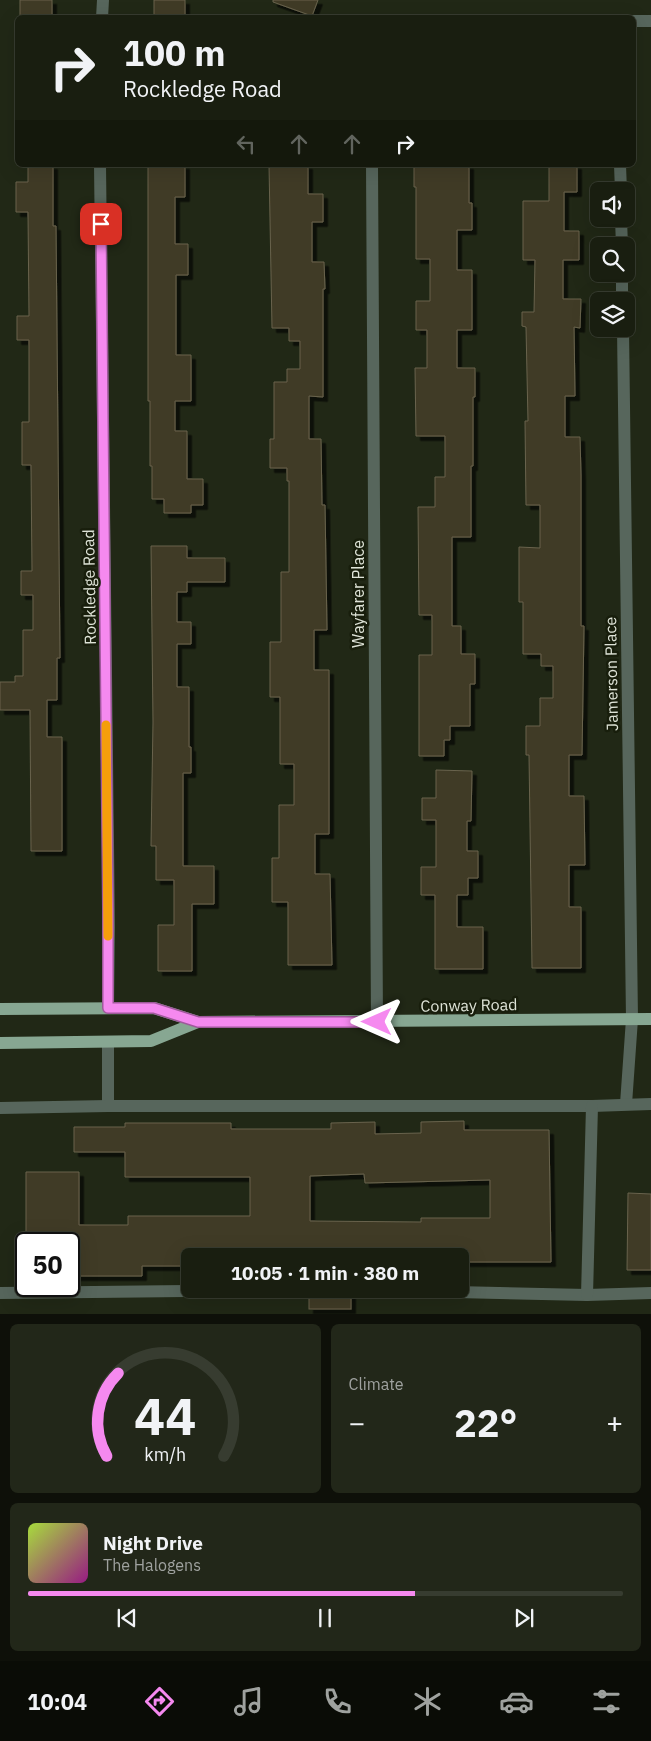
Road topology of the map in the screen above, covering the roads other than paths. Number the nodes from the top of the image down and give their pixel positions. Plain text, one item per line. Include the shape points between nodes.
1 (103, 0) edge
2 (102, 15) edge
3 (636, 21) edge
4 (651, 21) edge
5 (100, 167) edge
6 (372, 167) edge
7 (620, 167) edge
8 (621, 182) edge
9 (623, 337) edge
10 (108, 1008) junction
11 (0, 1009) edge
12 (651, 1019) edge
13 (632, 1020) junction
14 (198, 1022) junction
15 (377, 1022) junction
16 (0, 1042) edge
17 (108, 1042) junction
18 (626, 1104) junction
19 (651, 1104) edge
20 (108, 1106) junction
21 (592, 1106) junction
22 (0, 1108) edge
23 (181, 1291) edge
24 (469, 1292) edge
25 (0, 1293) edge
26 (651, 1293) edge
27 (587, 1294) junction

1 - 2 street
3 - 4 street
5 - 10 street, Rockledge Road
6 - 15 street, Wayfarer Place
7 - 8 street
9 - 13 street, Jamerson Place
10 - 11 main road, Conway Road
10 - 14 main road, Conway Road via 154,1008
12 - 13 main road, Conway Road
13 - 15 main road, Conway Road
13 - 18 street, Jamerson Place
14 - 15 main road, Conway Road
14 - 17 main road, Conway Road via 152,1041
16 - 17 main road, Conway Road
17 - 20 street
18 - 19 street
18 - 21 street
20 - 21 street
20 - 22 street
21 - 27 street
23 - 25 street
24 - 27 street
26 - 27 street

